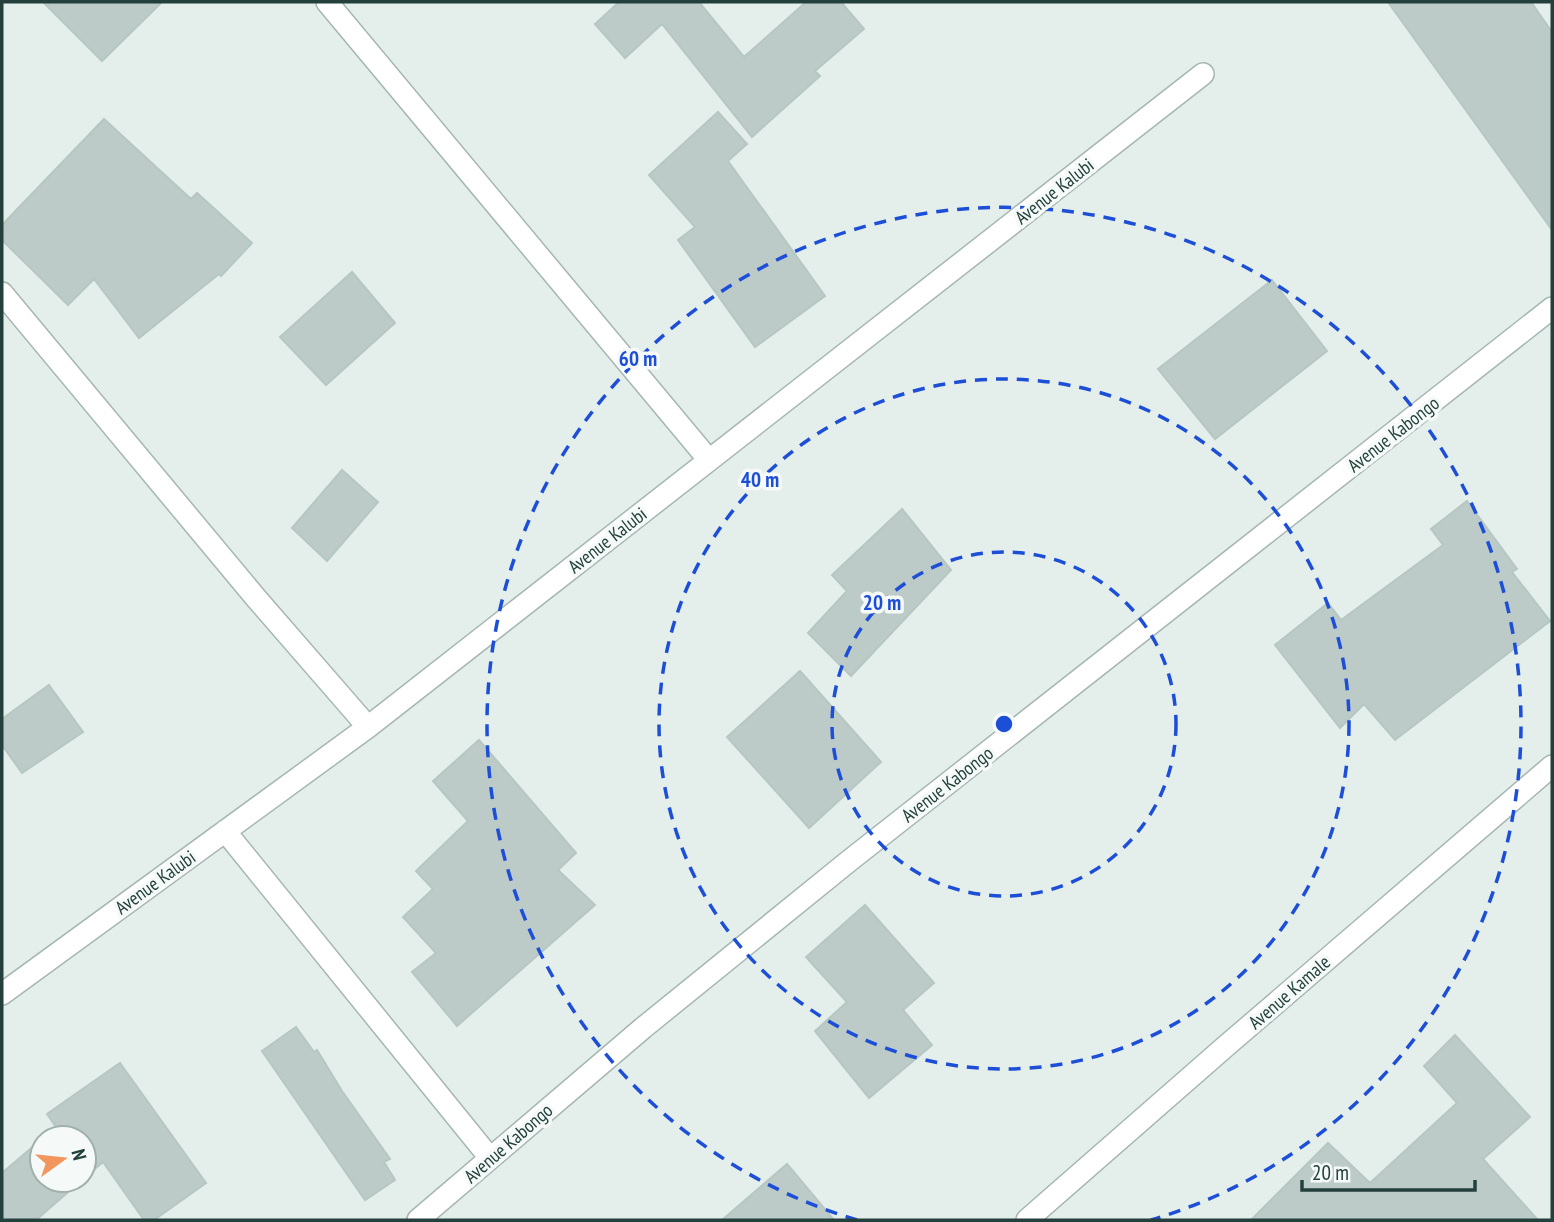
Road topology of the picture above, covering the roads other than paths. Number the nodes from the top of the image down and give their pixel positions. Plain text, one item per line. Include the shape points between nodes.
1 (327, 2) edge
2 (1203, 74) dead end
3 (2, 293) edge
4 (1552, 308) edge
5 (709, 460) junction
6 (368, 727) junction
7 (1552, 766) edge
8 (225, 831) junction
9 (2, 994) edge
10 (490, 1158) junction
11 (418, 1220) edge
12 (1027, 1220) edge

1 - 5 street
2 - 5 street, Avenue Kalubi
3 - 6 street
4 - 10 street, Avenue Kabongo via 849,861
5 - 6 street, Avenue Kalubi
6 - 8 street, Avenue Kalubi
7 - 12 street, Avenue Kamale
8 - 9 street, Avenue Kalubi
8 - 10 street
10 - 11 street, Avenue Kabongo

